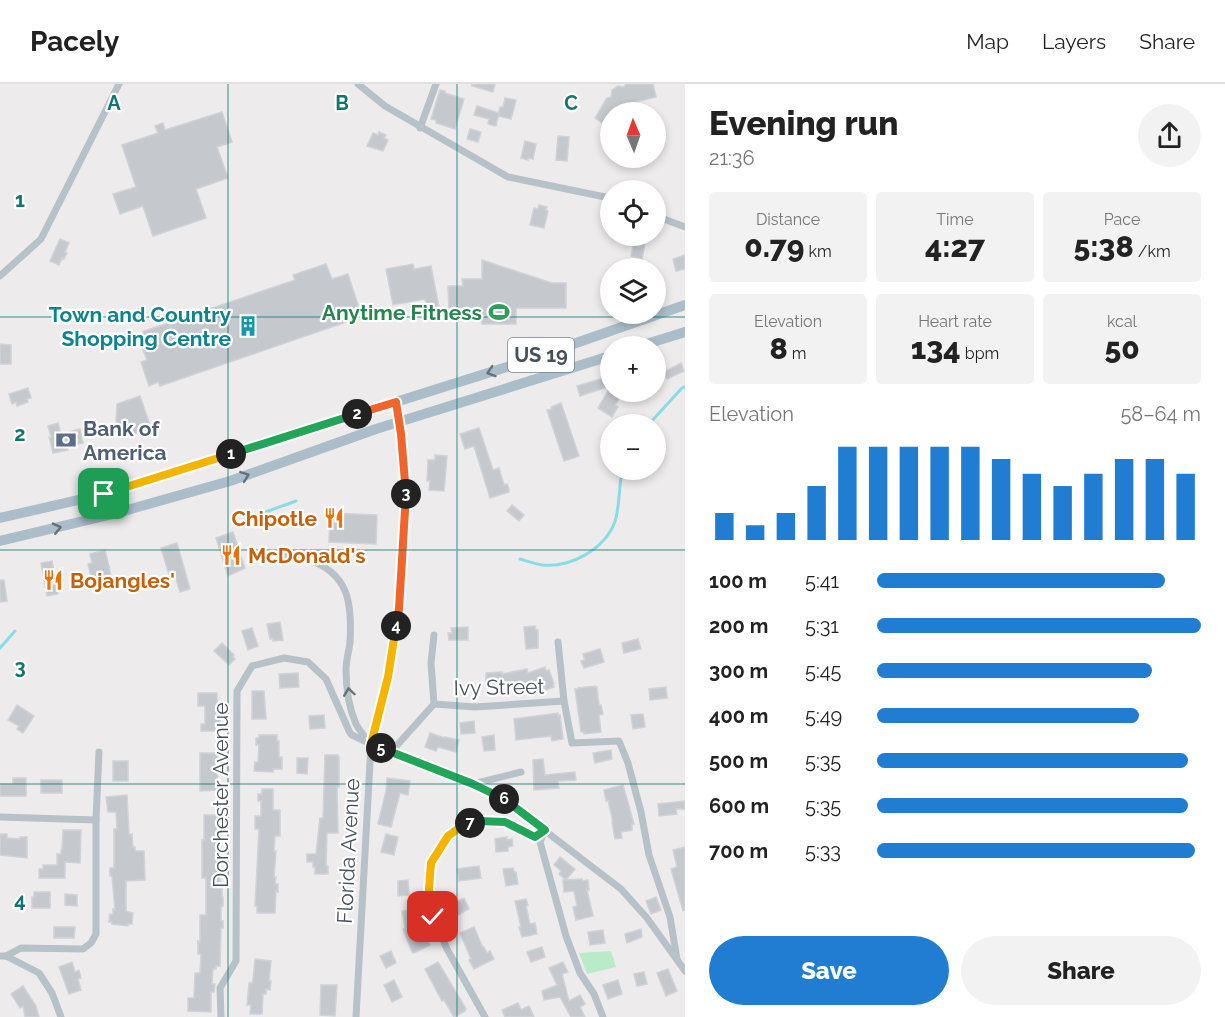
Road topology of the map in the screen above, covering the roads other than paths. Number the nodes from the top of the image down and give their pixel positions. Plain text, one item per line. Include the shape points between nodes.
1 (119, 84) edge
2 (358, 84) edge
3 (435, 84) edge
4 (420, 128) junction
5 (600, 196) edge
6 (666, 220) edge
7 (685, 227) edge
8 (0, 276) edge
9 (685, 305) edge
10 (685, 332) edge
11 (666, 338) edge
12 (600, 359) edge
13 (396, 402) junction
14 (399, 423) junction
15 (0, 518) edge
16 (0, 541) edge
17 (282, 555) dead end
18 (434, 635) dead end
19 (558, 642) dead end
20 (564, 702) junction
21 (434, 704) junction
22 (371, 744) junction
23 (391, 752) junction
24 (99, 753) dead end
25 (521, 772) dead end
26 (473, 784) junction
27 (0, 817) edge
28 (96, 820) junction
29 (545, 830) junction
30 (3, 956) edge
31 (678, 962) junction
32 (685, 971) edge
33 (61, 1017) edge
34 (220, 1017) edge
35 (356, 1017) edge
36 (484, 1017) edge
37 (603, 1017) edge

1 - 8 street via 41,239
2 - 4 street
3 - 4 street
4 - 5 street via 508,177
6 - 7 street
9 -> 13 main road, US 19
10 - 11 main road
12 - 14 main road, US 19
13 - 14 street, Florida Avenue
13 - 15 main road, US 19 via 104,494
16 -> 14 main road, US 19 via 230,481
14 - 22 street, Florida Avenue via 406,486 399,609 388,677
22 -> 17 street via 356,725 349,697 349,598 327,568
18 - 21 street
19 - 20 street
20 - 21 street, Ivy Street via 475,707
20 - 31 street via 572,743 619,741 670,917
21 - 23 street
22 - 23 street, Dorchester Avenue
22 - 34 street, Dorchester Avenue via 350,733 326,679 308,662 284,657 252,666 237,691 236,961 220,988
22 - 35 street, Florida Avenue
23 - 26 street, Dorchester Avenue
24 - 28 street
25 - 26 street
26 - 29 street, Dorchester Avenue via 505,800
27 - 28 street
28 - 30 street via 96,934 91,943 83,949 21,948
29 - 31 street, Dorchester Avenue via 621,889
29 - 36 street via 535,837 505,822 479,821 448,836 431,863 433,917
29 - 37 street via 540,842 566,936
30 - 33 street via 39,973
31 - 32 street, Dorchester Avenue

